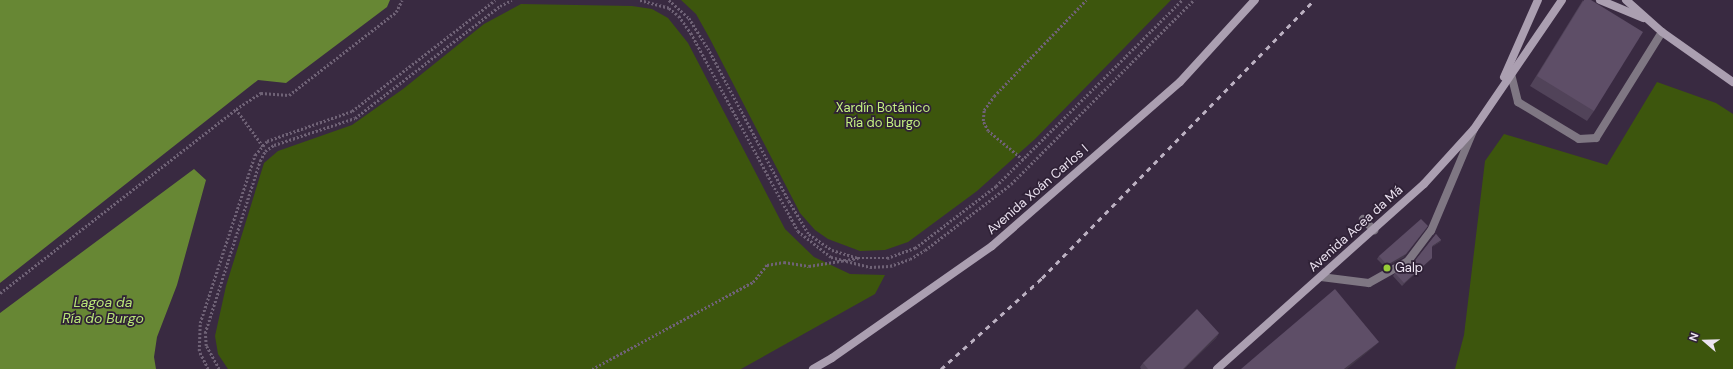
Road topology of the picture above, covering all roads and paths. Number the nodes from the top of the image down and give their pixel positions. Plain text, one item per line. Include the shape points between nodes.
1 (402, 0) edge
2 (495, 0) edge
3 (512, 0) edge
4 (640, 0) edge
5 (669, 0) edge
6 (1086, 0) edge
7 (1182, 0) edge
8 (1194, 0) edge
9 (1255, 0) edge
10 (1538, 0) edge
11 (1562, 0) edge
12 (1600, 0) edge
13 (1626, 0) edge
14 (1650, 21) junction
15 (1662, 32) junction
16 (1511, 74) junction
17 (1733, 82) edge
18 (1497, 95) junction
19 (236, 109) junction
20 (1474, 129) junction
21 (263, 146) junction
22 (1023, 160) junction
23 (1363, 219) dead end
24 (1374, 230) junction
25 (858, 258) junction
26 (842, 261) junction
27 (1321, 277) junction
28 (0, 293) edge
29 (208, 369) edge
30 (219, 369) edge
31 (592, 369) edge
32 (812, 369) edge
33 (1218, 369) edge

1 - 19 path via 396,12 289,95 261,93
2 - 21 path via 352,112 273,139
3 - 30 path via 500,6 355,118 274,145 265,151 205,333 206,346
4 - 26 path via 658,4 679,16 691,33 798,231 814,246
5 - 25 path via 689,18 708,48 809,234 832,250
6 - 22 path via 994,96 984,110 983,121 988,131
7 - 22 path
8 - 26 path via 1031,166 938,241 910,259 890,266 870,267
9 - 32 street, Avenida Xoán Carlos I via 1180,82 992,246 832,358
10 - 18 street
11 - 16 street
12 - 14 street
13 - 14 street
14 - 15 street
15 - 16 street via 1596,138 1579,139 1518,102
15 - 17 street
16 - 18 street
18 - 20 street, Avenida Acea da Má
19 - 21 path
19 - 28 path
20 - 24 street, Avenida Acea da Má via 1424,184
20 - 27 street via 1431,231 1408,261 1370,283
21 - 29 path via 252,162 200,323 199,351
22 - 25 path via 996,186 915,248 887,258
23 - 24 street
24 - 27 street, Avenida Acea da Má
25 - 26 path
26 - 31 path via 809,266 784,262 767,265 753,282
27 - 33 street, Avenida Acea da Má

